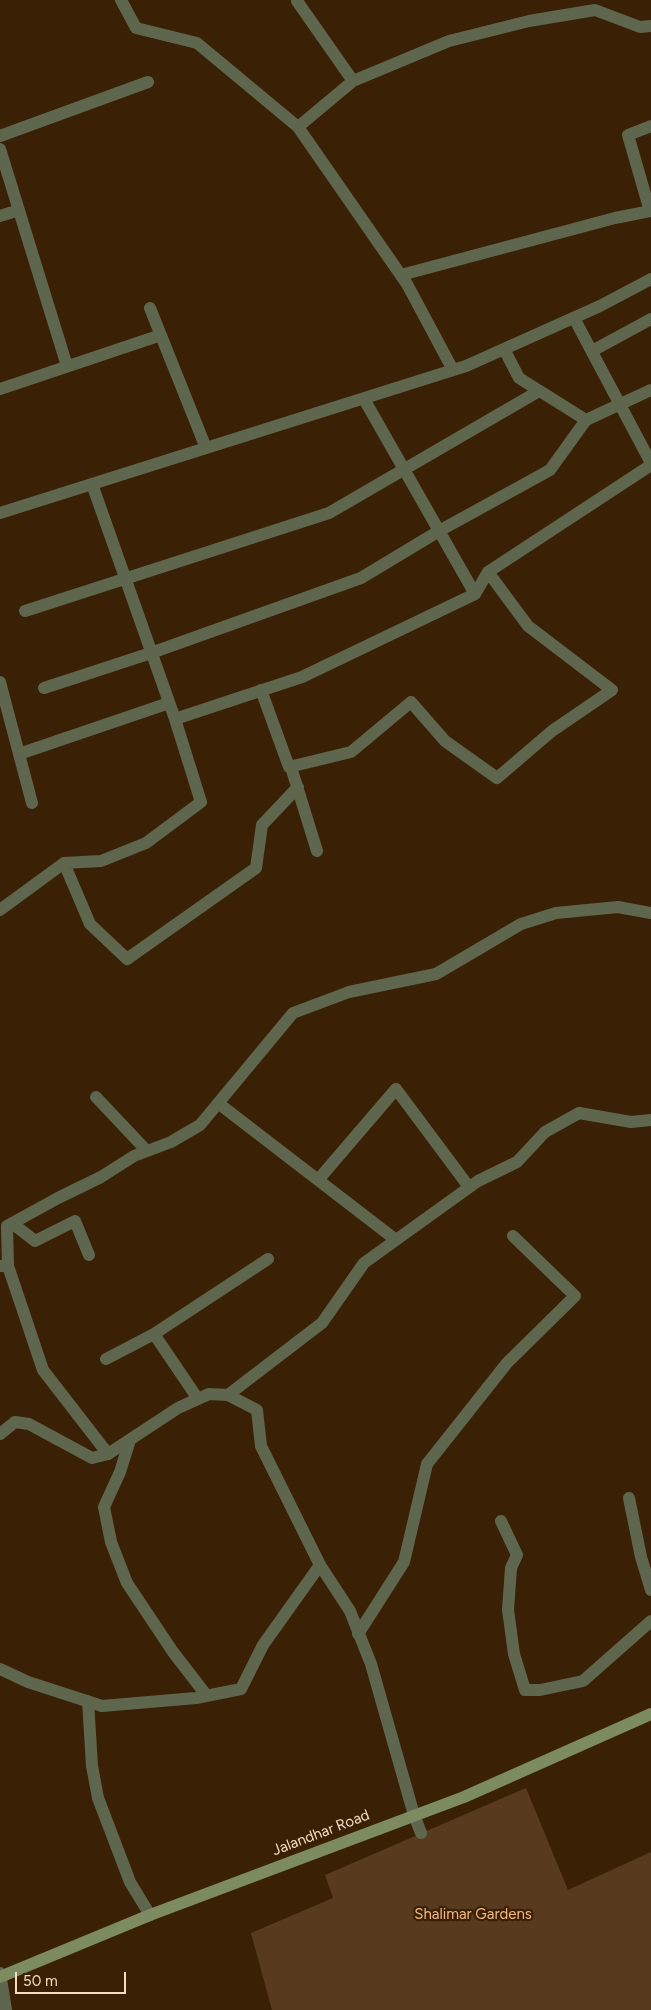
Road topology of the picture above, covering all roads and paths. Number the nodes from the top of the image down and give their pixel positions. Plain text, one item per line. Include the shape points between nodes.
1 (120, 0) edge
2 (297, 1) edge
3 (592, 5) edge
4 (651, 26) edge
5 (353, 81) junction
6 (148, 82) dead end
7 (651, 126) edge
8 (298, 127) junction
9 (0, 136) edge
10 (0, 149) edge
11 (19, 210) junction
12 (650, 211) edge
13 (0, 216) edge
14 (401, 275) junction
15 (651, 279) edge
16 (150, 308) dead end
17 (574, 318) junction
18 (651, 320) edge
19 (161, 335) junction
20 (504, 349) junction
21 (592, 351) junction
22 (68, 366) junction
23 (452, 370) junction
24 (0, 389) edge
25 (539, 390) junction
26 (651, 390) edge
27 (364, 398) junction
28 (620, 404) junction
29 (586, 420) junction
30 (206, 448) junction
31 (651, 464) edge
32 (404, 469) junction
33 (92, 484) junction
34 (0, 513) edge
35 (439, 531) junction
36 (488, 572) junction
37 (125, 578) junction
38 (475, 594) junction
39 (25, 611) dead end
40 (152, 653) junction
41 (0, 682) edge
42 (44, 688) dead end
43 (261, 690) junction
44 (169, 702) junction
45 (175, 719) junction
46 (19, 754) junction
47 (292, 767) junction
48 (298, 787) junction
49 (32, 803) dead end
50 (317, 851) dead end
51 (64, 862) junction
52 (0, 910) edge
53 (651, 914) edge
54 (96, 1097) dead end
55 (218, 1103) junction
56 (651, 1120) edge
57 (147, 1151) junction
58 (318, 1180) junction
59 (469, 1187) junction
60 (12, 1223) junction
61 (513, 1236) dead end
62 (396, 1240) junction
63 (90, 1255) dead end
64 (268, 1259) dead end
65 (4, 1266) edge
66 (154, 1334) junction
67 (106, 1359) dead end
68 (228, 1395) junction
69 (198, 1399) junction
70 (0, 1434) edge
71 (130, 1440) junction
72 (108, 1454) junction
73 (630, 1498) dead end
74 (501, 1521) dead end
75 (320, 1565) junction
76 (651, 1590) edge
77 (651, 1621) edge
78 (358, 1634) junction
79 (0, 1668) edge
80 (207, 1696) junction
81 (88, 1701) junction
82 (651, 1714) edge
83 (414, 1815) junction
84 (421, 1834) dead end
85 (150, 1915) junction
86 (1, 1975) edge
87 (6, 2010) edge

1 - 8 street via 136,28 197,43
2 - 5 street
3 - 4 street via 640,27
3 - 5 street via 450,41
5 - 8 street
6 - 9 street
7 - 12 street via 628,135
8 - 14 street
10 - 11 street
11 - 13 street
11 - 22 street
12 - 14 street
14 - 23 street
15 - 17 street
16 - 19 street
17 - 20 street
17 - 21 street
18 - 21 street
19 - 22 street
19 - 30 street
20 - 23 street
20 - 25 street via 519,378
21 - 28 street
22 - 24 street
23 - 27 street
25 - 29 street
25 - 32 street
26 - 28 street
27 - 30 street
27 - 32 street
28 - 29 street
28 - 31 street
29 - 35 street via 550,470
30 - 33 street
31 - 36 street
32 - 35 street
32 - 37 street via 329,514
33 - 34 street
33 - 37 street
35 - 38 street
35 - 40 street via 361,578
36 - 38 street
36 - 47 street via 528,626 612,690 552,731 497,778 445,741 411,702 351,752
37 - 39 street
37 - 40 street
38 - 43 street via 302,677
40 - 42 street
40 - 44 street
41 - 46 street
43 - 45 street
43 - 47 street via 289,768
44 - 45 street
44 - 46 street
45 - 51 street via 201,802 146,843 101,861
46 - 49 street
47 - 48 street
48 - 50 street
48 - 51 street via 262,825 256,868 127,958 90,924
51 - 52 street
53 - 55 street via 618,907 556,913 521,924 436,974 349,992 293,1013
54 - 57 street
55 - 57 street via 200,1125
55 - 58 street
56 - 59 street via 631,1122 578,1113 545,1132 517,1162
57 - 60 street
58 - 59 street via 396,1089
58 - 62 street
59 - 62 street
60 - 63 street via 35,1241 75,1221
60 - 65 street via 7,1226
61 - 78 street via 574,1296 507,1363 427,1464 404,1562
62 - 68 street via 364,1264 322,1323
64 - 66 street
65 - 72 street via 44,1370
66 - 67 street
66 - 69 street
68 - 69 street via 209,1394
68 - 75 street via 257,1410 261,1446
69 - 71 street via 178,1408
70 - 72 street via 15,1422 29,1424 92,1458
71 - 72 street
71 - 80 street via 104,1507 111,1542 127,1583 172,1652
73 - 76 street
74 - 77 street via 517,1556 511,1568 508,1610 514,1654 525,1690 583,1681
75 - 78 street via 350,1611
75 - 80 street via 263,1645 241,1689
78 - 83 street via 371,1664
79 - 81 street via 28,1682
80 - 81 street via 102,1706
81 - 85 street via 92,1766 98,1798 130,1882
82 - 83 main road, Jalandhar Road via 464,1797
83 - 84 street
83 - 85 main road, Jalandhar Road
85 - 86 main road, Jalandhar Road
86 - 87 street

